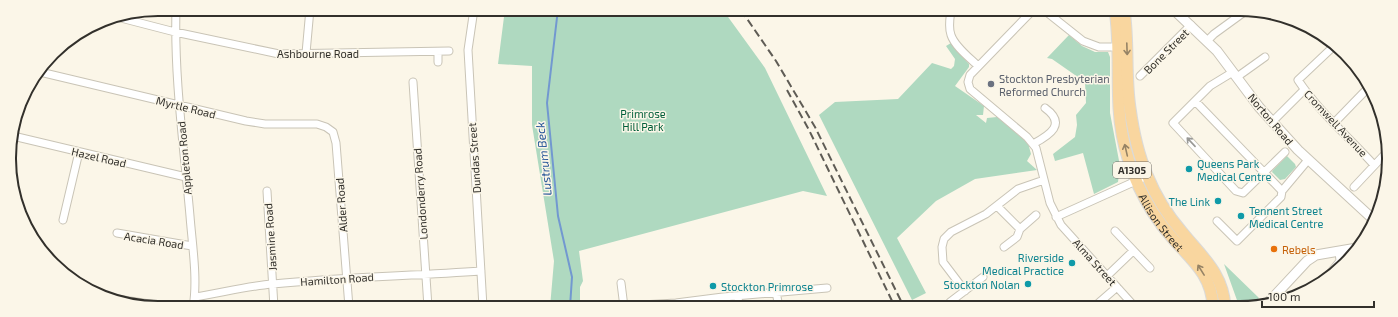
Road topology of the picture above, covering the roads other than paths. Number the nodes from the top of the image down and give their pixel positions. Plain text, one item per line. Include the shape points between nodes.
1 (176, 16) edge
2 (309, 16) edge
3 (473, 16) edge
4 (951, 16) edge
5 (1027, 16) edge
6 (1051, 16) edge
7 (1116, 16) edge
8 (1125, 16) edge
9 (1181, 16) edge
10 (1239, 16) edge
11 (128, 20) edge
12 (1191, 25) junction
13 (175, 32) junction
14 (1207, 41) junction
15 (1118, 47) junction
16 (1331, 49) edge
17 (449, 51) dead end
18 (438, 52) junction
19 (306, 53) junction
20 (1266, 58) dead end
21 (438, 62) dead end
22 (978, 66) junction
23 (44, 73) edge
24 (1235, 74) junction
25 (1140, 76) dead end
26 (413, 82) dead end
27 (1304, 90) junction
28 (1365, 91) edge
29 (1195, 101) junction
30 (180, 105) junction
31 (1045, 108) dead end
32 (1272, 122) junction
33 (1334, 123) junction
34 (332, 132) joint
35 (18, 137) edge
36 (1033, 144) junction
37 (79, 152) junction
38 (1285, 152) dead end
39 (1382, 157) edge
40 (1308, 160) junction
41 (1374, 165) junction
42 (1264, 172) junction
43 (1147, 176) junction
44 (186, 177) junction
45 (1044, 180) junction
46 (1136, 180) junction
47 (1354, 187) dead end
48 (267, 191) dead end
49 (1282, 191) junction
50 (998, 206) junction
51 (1036, 215) dead end
52 (1056, 217) junction
53 (1369, 217) edge
54 (63, 220) dead end
55 (1216, 221) dead end
56 (1020, 229) junction
57 (1115, 231) dead end
58 (117, 233) dead end
59 (192, 246) junction
60 (1004, 248) dead end
61 (1349, 249) edge
62 (1133, 250) junction
63 (1339, 251) junction
64 (1340, 259) edge
65 (1150, 268) dead end
66 (481, 271) junction
67 (425, 275) junction
68 (1107, 276) junction
69 (983, 277) dead end
70 (347, 278) junction
71 (622, 283) dead end
72 (272, 284) junction
73 (1117, 287) junction
74 (827, 288) dead end
75 (965, 291) junction
76 (776, 292) junction
77 (738, 296) junction
78 (1274, 296) edge
79 (195, 297) junction
80 (195, 301) edge
81 (273, 301) edge
82 (348, 301) edge
83 (427, 301) edge
84 (483, 301) edge
85 (624, 301) edge
86 (694, 301) edge
87 (738, 301) edge
88 (778, 301) edge
89 (951, 301) edge
90 (1101, 301) edge
91 (1130, 301) edge
92 (1212, 301) edge
93 (1225, 301) edge

1 - 13 street, Appleton Road
2 - 19 street
3 - 66 street, Dundas Street via 468,50
4 - 22 street via 951,36 958,47
5 - 22 street
6 - 15 street via 1082,41 1099,47
7 - 15 main road, Allison Street / A1305
8 -> 43 main road, Allison Street / A1305 via 1130,107 1137,145
9 - 12 street, Norton Road
10 - 14 street
11 - 13 street, Ashbourne Road
12 - 14 street, Norton Road
12 - 25 street, Bone Street
13 - 19 street, Ashbourne Road via 278,54
13 - 30 street, Appleton Road
14 - 24 street, Norton Road
46 -> 15 main road, Allison Street / A1305 via 1125,152 1119,109
16 - 27 street, Cromwell Avenue via 1298,80
17 - 18 street, Ashbourne Road
18 - 19 street, Ashbourne Road
18 - 21 street
20 - 24 street
22 - 36 street via 970,75 970,90 1028,137
23 - 30 street, Myrtle Road
24 - 29 street via 1210,86
24 - 32 street, Norton Road
26 - 67 street, Londonderry Road
27 - 32 street
27 - 33 street, Cromwell Avenue
28 - 33 street
29 - 42 street
42 -> 29 street via 1243,193 1236,191 1173,123
30 - 34 street, Myrtle Road via 265,124 317,124
30 - 44 street, Appleton Road
31 - 36 street via 1053,113 1055,128 1048,136
32 - 40 street, Norton Road
33 - 41 street, Cromwell Avenue
34 - 70 street, Alder Road via 336,143
35 - 37 street, Hazel Road
36 - 45 street, Alma Street
37 - 44 street, Hazel Road
37 - 54 street
38 - 42 street
39 - 41 street
40 - 49 street
40 - 53 street, Norton Road
41 - 47 street
42 - 49 street
43 - 46 street
43 - 93 main road, Allison Street / A1305 via 1171,218 1212,267
44 - 59 street, Appleton Road
45 - 50 street via 1018,189
45 - 52 street, Alma Street
46 - 52 street
92 -> 46 main road, Allison Street / A1305 via 1211,289 1199,266 1162,226
48 - 72 street, Jasmine Road
49 - 55 street via 1281,197 1237,241
50 - 56 street
50 - 75 street via 951,232 944,239 943,262
51 - 56 street
52 - 68 street, Alma Street
56 - 60 street via 1017,237
57 - 62 street
58 - 59 street, Acacia Road
59 - 79 street, Appleton Road
61 - 63 street
62 - 65 street
62 - 68 street
63 - 64 street
63 - 78 street via 1316,255 1307,261
66 - 67 street, Hamilton Road
66 - 84 street, Dundas Street
67 - 70 street, Hamilton Road
67 - 83 street, Londonderry Road
68 - 73 street, Alma Street
69 - 75 street
70 - 72 street, Hamilton Road
70 - 82 street, Alder Road
71 - 85 street
72 - 79 street, Hamilton Road
72 - 81 street, Jasmine Road
73 - 90 street
73 - 91 street, Alma Street
74 - 76 street
75 - 89 street
76 - 77 street
76 - 88 street
77 - 86 street
77 - 87 street
79 - 80 street, Appleton Road

